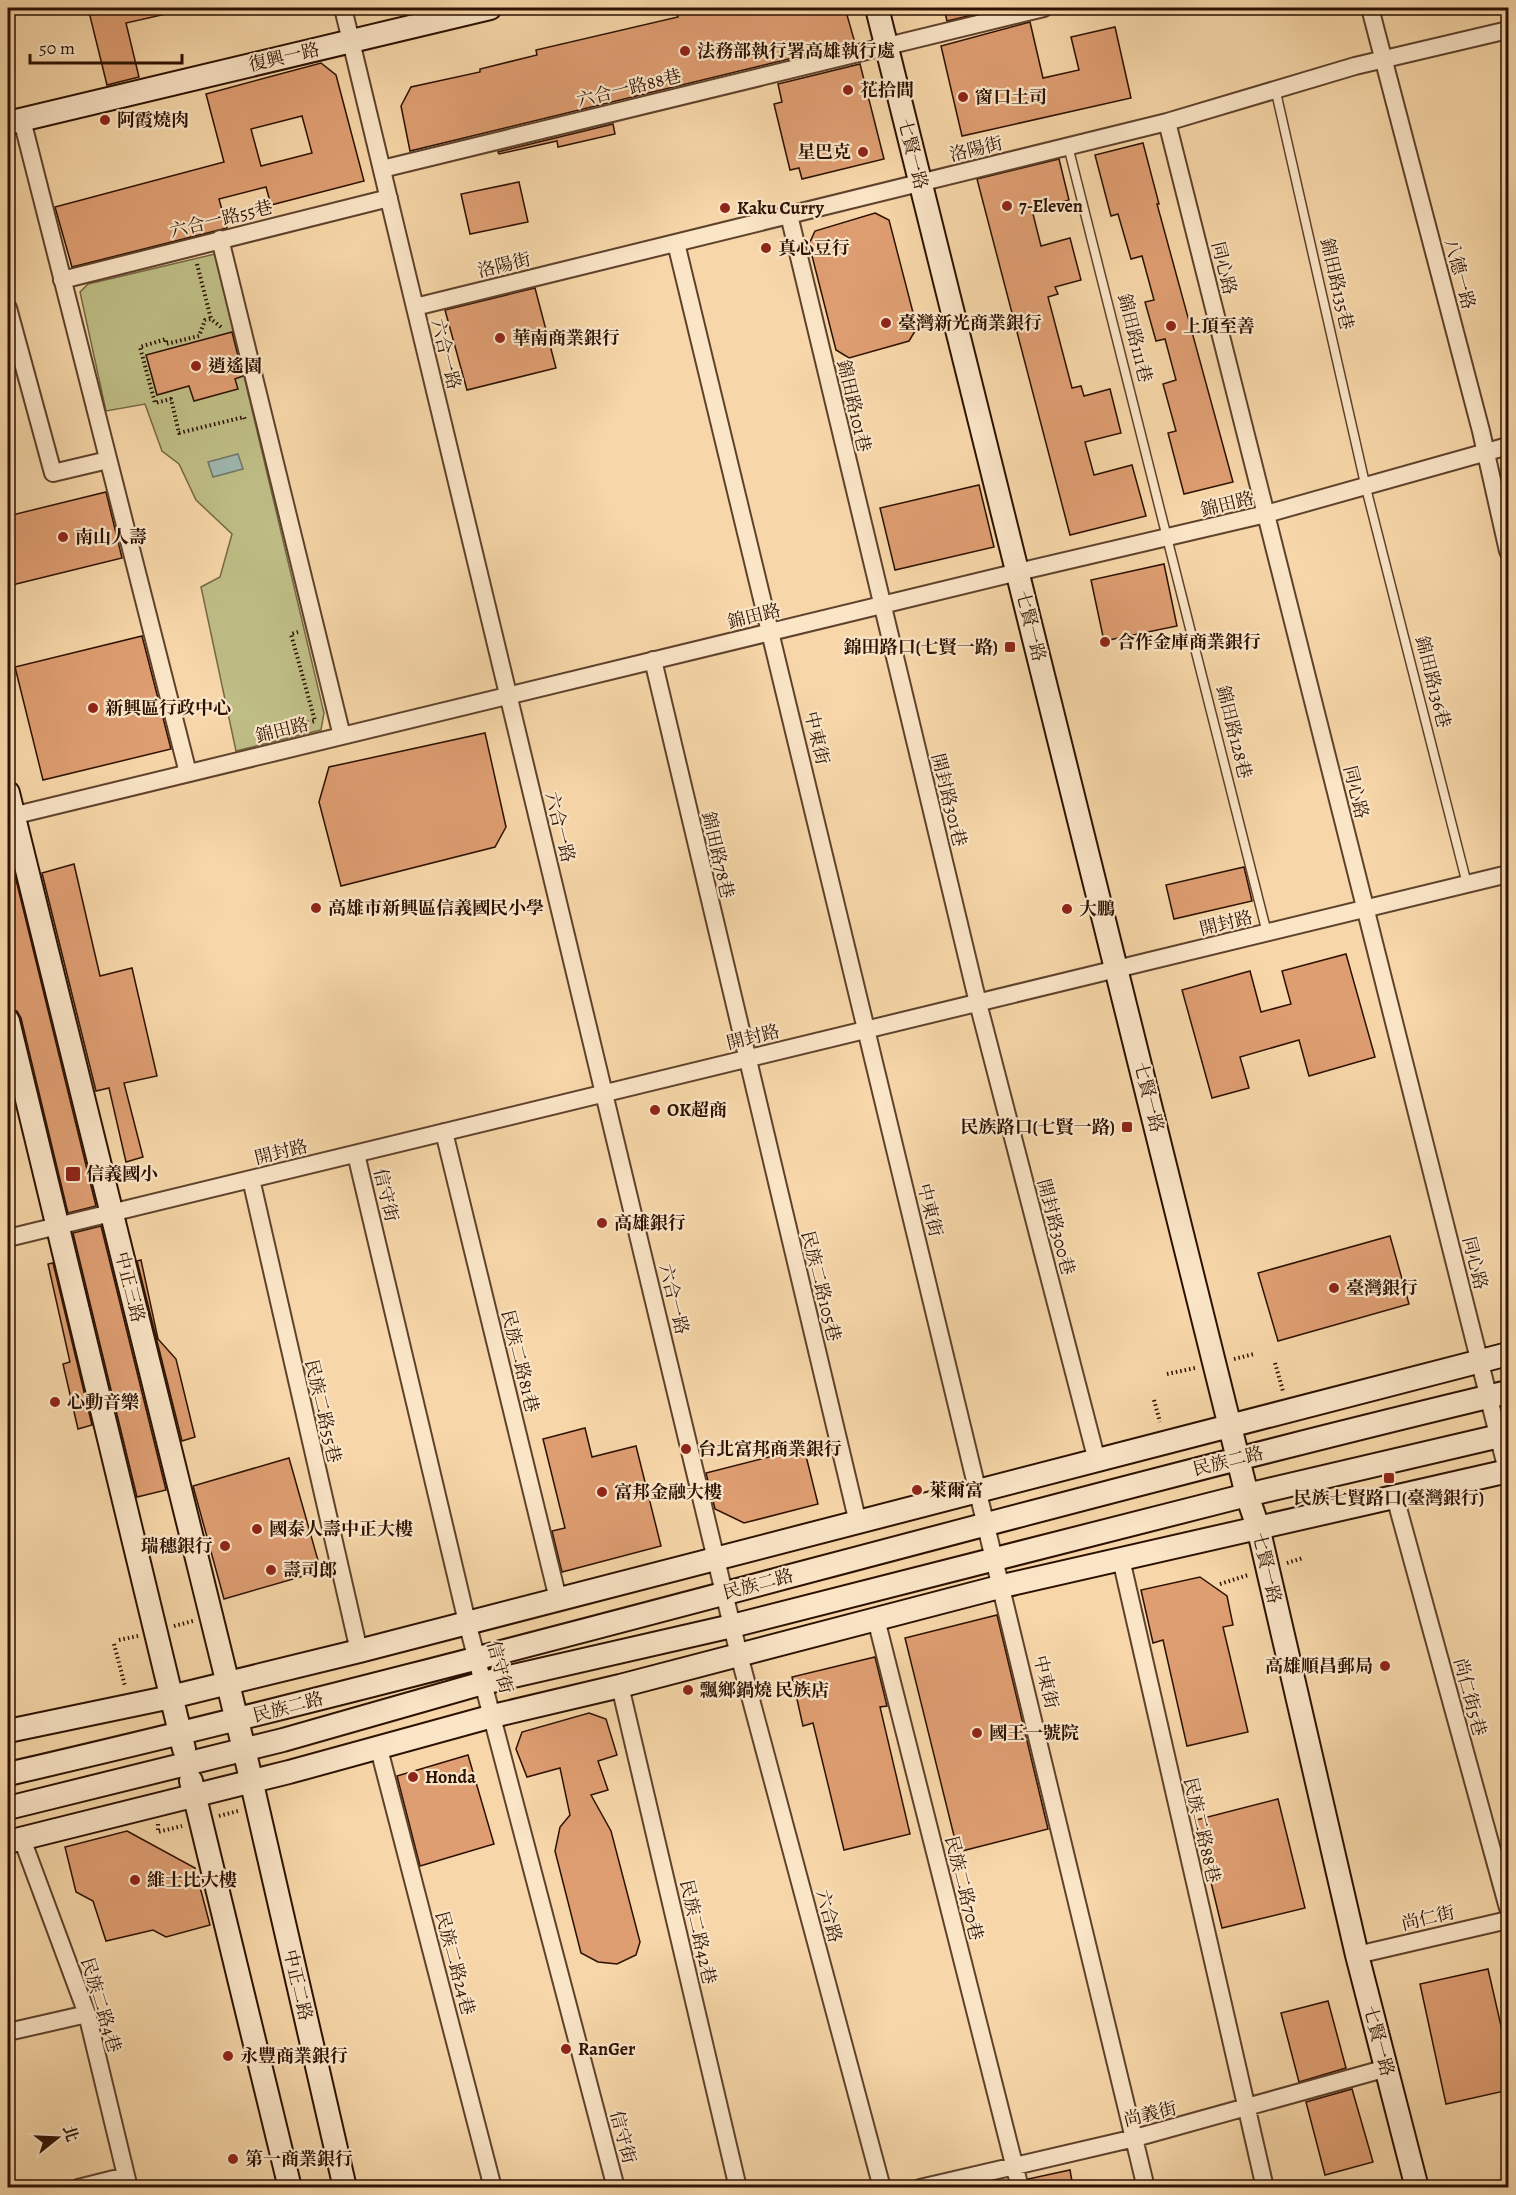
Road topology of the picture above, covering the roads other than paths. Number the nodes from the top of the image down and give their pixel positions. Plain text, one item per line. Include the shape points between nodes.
1 (343, 8) edge
2 (490, 8) edge
3 (877, 8) edge
4 (1044, 8) edge
5 (1370, 8) edge
6 (1509, 30) edge
7 (351, 41) junction
8 (886, 45) junction
9 (1383, 59) junction
10 (1275, 88) junction
11 (15, 122) edge
12 (1167, 122) junction
13 (1068, 146) junction
14 (382, 169) junction
15 (920, 182) junction
16 (389, 198) junction
17 (789, 215) junction
18 (220, 239) junction
19 (676, 243) junction
20 (62, 280) junction
21 (415, 307) junction
22 (8, 308) edge
23 (1509, 446) edge
24 (1486, 452) junction
25 (108, 460) junction
26 (1366, 488) junction
27 (1266, 514) junction
28 (1169, 538) junction
29 (1509, 551) edge
30 (1018, 572) junction
31 (881, 605) junction
32 (772, 632) junction
33 (653, 660) junction
34 (508, 696) junction
35 (342, 736) junction
36 (188, 774) junction
37 (8, 793) edge
38 (10, 816) edge
39 (1509, 874) edge
40 (1467, 884) junction
41 (1366, 909) junction
42 (1267, 933) junction
43 (1117, 969) junction
44 (978, 1003) junction
45 (8, 1020) edge
46 (866, 1030) junction
47 (746, 1059) junction
48 (604, 1094) junction
49 (444, 1132) junction
50 (356, 1154) junction
51 (251, 1179) junction
52 (111, 1213) junction
53 (57, 1226) junction
54 (8, 1238) edge
55 (1509, 1354) edge
56 (1480, 1360) junction
57 (1499, 1395) edge
58 (1231, 1426) junction
59 (1504, 1436) edge
60 (1239, 1458) junction
61 (1097, 1461) junction
62 (1508, 1472) edge
63 (979, 1492) junction
64 (1247, 1495) junction
65 (1395, 1497) junction
66 (858, 1523) junction
67 (987, 1524) junction
68 (1258, 1527) junction
69 (716, 1558) junction
70 (996, 1559) junction
71 (1121, 1559) junction
72 (1003, 1586) junction
73 (724, 1593) junction
74 (558, 1599) junction
75 (876, 1619) junction
76 (467, 1622) junction
77 (732, 1626) junction
78 (358, 1651) junction
79 (739, 1655) junction
80 (478, 1656) junction
81 (227, 1683) junction
82 (483, 1683) junction
83 (620, 1686) junction
84 (171, 1697) junction
85 (493, 1716) junction
86 (237, 1720) junction
87 (8, 1731) edge
88 (180, 1734) junction
89 (244, 1749) junction
90 (379, 1749) junction
91 (187, 1763) junction
92 (8, 1774) edge
93 (252, 1782) junction
94 (195, 1794) junction
95 (8, 1808) edge
96 (15, 1840) edge
97 (1509, 1908) edge
98 (1509, 1920) edge
99 (1357, 1955) junction
100 (87, 2014) junction
101 (8, 2032) edge
102 (1387, 2068) junction
103 (1246, 2109) junction
104 (1135, 2138) junction
105 (1015, 2166) junction
106 (128, 2182) edge
107 (78, 2187) edge
108 (290, 2187) edge
109 (345, 2187) edge
110 (493, 2187) edge
111 (616, 2187) edge
112 (738, 2187) edge
113 (882, 2187) edge
114 (920, 2187) edge
115 (1020, 2187) edge
116 (1146, 2187) edge
117 (1265, 2187) edge
118 (1417, 2187) edge

1 - 7 street, 六合一路
2 - 7 street, 復興一路
3 - 8 street, 七賢一路
4 - 8 street, 六合一路88巷
5 - 9 street, 八德一路
6 - 9 street, 洛陽街
7 - 11 street, 復興一路
7 - 14 street, 六合一路
8 - 14 street, 六合一路88巷
8 - 15 street, 七賢一路
9 - 10 street, 洛陽街
9 - 24 street, 八德一路
10 - 12 street, 洛陽街
10 - 26 lane, 錦田路135巷
11 - 20 street
12 - 13 street, 洛陽街
12 - 27 street, 同心路
13 - 15 street, 洛陽街
13 - 28 lane, 錦田路111巷
14 - 16 street, 六合一路
15 - 17 street, 洛陽街
15 - 30 street, 七賢一路
16 - 18 street, 六合一路55巷
16 - 21 street, 六合一路
17 - 19 street, 洛陽街
17 - 31 street, 錦田路101巷
18 - 20 street, 六合一路55巷
18 - 35 street
19 - 21 street, 洛陽街
19 - 32 street, 中東街
20 - 25 street
21 - 34 street, 六合一路
22 - 25 street via 53,473
23 - 24 street, 錦田路
24 - 26 street, 錦田路
24 - 29 street, 八德一路
25 - 36 street
26 - 27 street, 錦田路
26 - 40 lane, 錦田路136巷
27 - 28 street, 錦田路
27 - 41 street, 同心路
28 - 30 street, 錦田路
28 - 42 lane, 錦田路128巷
30 - 31 street, 錦田路
30 - 43 street, 七賢一路
31 - 32 street, 錦田路
31 - 44 street, 開封路301巷
32 - 33 street, 錦田路
32 - 46 street, 中東街
33 - 34 street, 錦田路
33 - 47 street, 錦田路78巷
34 - 35 street, 錦田路
34 - 48 street, 六合一路
35 - 36 street, 錦田路
36 - 38 street, 錦田路
37 - 38 street, 中正三路
38 - 52 street, 中正三路
39 - 40 street, 開封路
40 - 41 street, 開封路
41 - 42 street, 開封路
41 - 56 street, 同心路
42 - 43 street, 開封路
43 - 44 street, 開封路
43 - 58 street, 七賢一路
44 - 46 street, 開封路
44 - 61 street, 開封路300巷
45 - 53 street
46 - 47 street, 開封路
46 - 63 street, 中東街
47 - 48 street, 開封路
47 - 66 street, 民族二路105巷
48 - 49 street, 開封路
48 - 69 street, 六合一路
49 - 50 street, 開封路
49 - 74 street, 民族二路81巷
50 - 51 street, 開封路
50 - 76 street, 信守街
51 - 52 street, 開封路
51 - 78 street, 民族二路55巷
52 - 53 street, 開封路
52 - 81 street, 中正三路
53 - 54 street, 開封路
53 - 84 street
55 - 56 street, 民族二路
56 - 57 street, 同心路
56 - 58 street, 民族二路
57 - 59 street, 同心路
57 - 60 street, 民族二路
58 - 60 street, 七賢一路
58 - 61 street, 民族二路
59 - 62 street, 同心路
59 - 64 street, 民族二路
60 - 64 street, 七賢一路
60 - 67 street, 民族二路
61 - 63 street, 民族二路
62 - 65 street
63 - 66 street, 民族二路
63 - 67 street, 中東街
64 - 68 street, 七賢一路
64 - 70 street, 民族二路
65 - 68 street
65 - 97 street, 尚仁街5巷
66 - 69 street, 民族二路
67 - 70 street, 中東街
67 - 73 street, 民族二路
68 - 71 street
68 - 99 street, 七賢一路
69 - 73 street, 六合一路
69 - 74 street, 民族二路
70 - 72 street, 中東街
70 - 77 street, 民族二路
71 - 72 street
71 - 103 street, 民族二路88巷
72 - 75 street
72 - 104 street, 中東街
73 - 77 street, 六合一路
73 - 80 street, 民族二路
74 - 76 street, 民族二路
75 - 79 street
75 - 105 street, 民族二路70巷
76 - 78 street, 民族二路
76 - 80 street, 信守街
77 - 79 street, 六合一路
77 - 82 street, 民族二路
78 - 81 street, 民族二路
79 - 83 street
79 - 113 street, 六合路
80 - 82 street, 信守街
80 - 86 street, 民族二路
81 - 84 street, 民族二路
81 - 86 street, 中正三路
82 - 85 street, 信守街
82 - 89 street, 民族二路
83 - 85 street
83 - 112 street, 民族二路42巷
84 - 87 street, 民族二路
84 - 88 street
85 - 90 street
85 - 111 street, 信守街
86 - 88 street, 民族二路
86 - 89 street, 中正三路
88 - 91 street
88 - 92 street, 民族二路
89 - 91 street, 民族二路
89 - 93 street, 中正三路
90 - 93 street
90 - 110 street, 民族二路24巷
91 - 94 street
91 - 95 street, 民族二路
93 - 94 street
93 - 109 street, 中正二路
94 - 96 street
94 - 108 street
96 - 100 street, 民族二路4巷
98 - 99 street, 尚仁街
99 - 102 street, 七賢一路
100 - 101 street
100 - 106 street, 民族二路4巷
102 - 103 street, 尚義街
102 - 118 street, 七賢一路
103 - 104 street, 尚義街
103 - 117 street, 民族二路88巷
104 - 105 street, 尚義街
104 - 116 street, 中東街
105 - 114 street, 尚義街
105 - 115 street, 民族二路70巷
106 - 107 street

